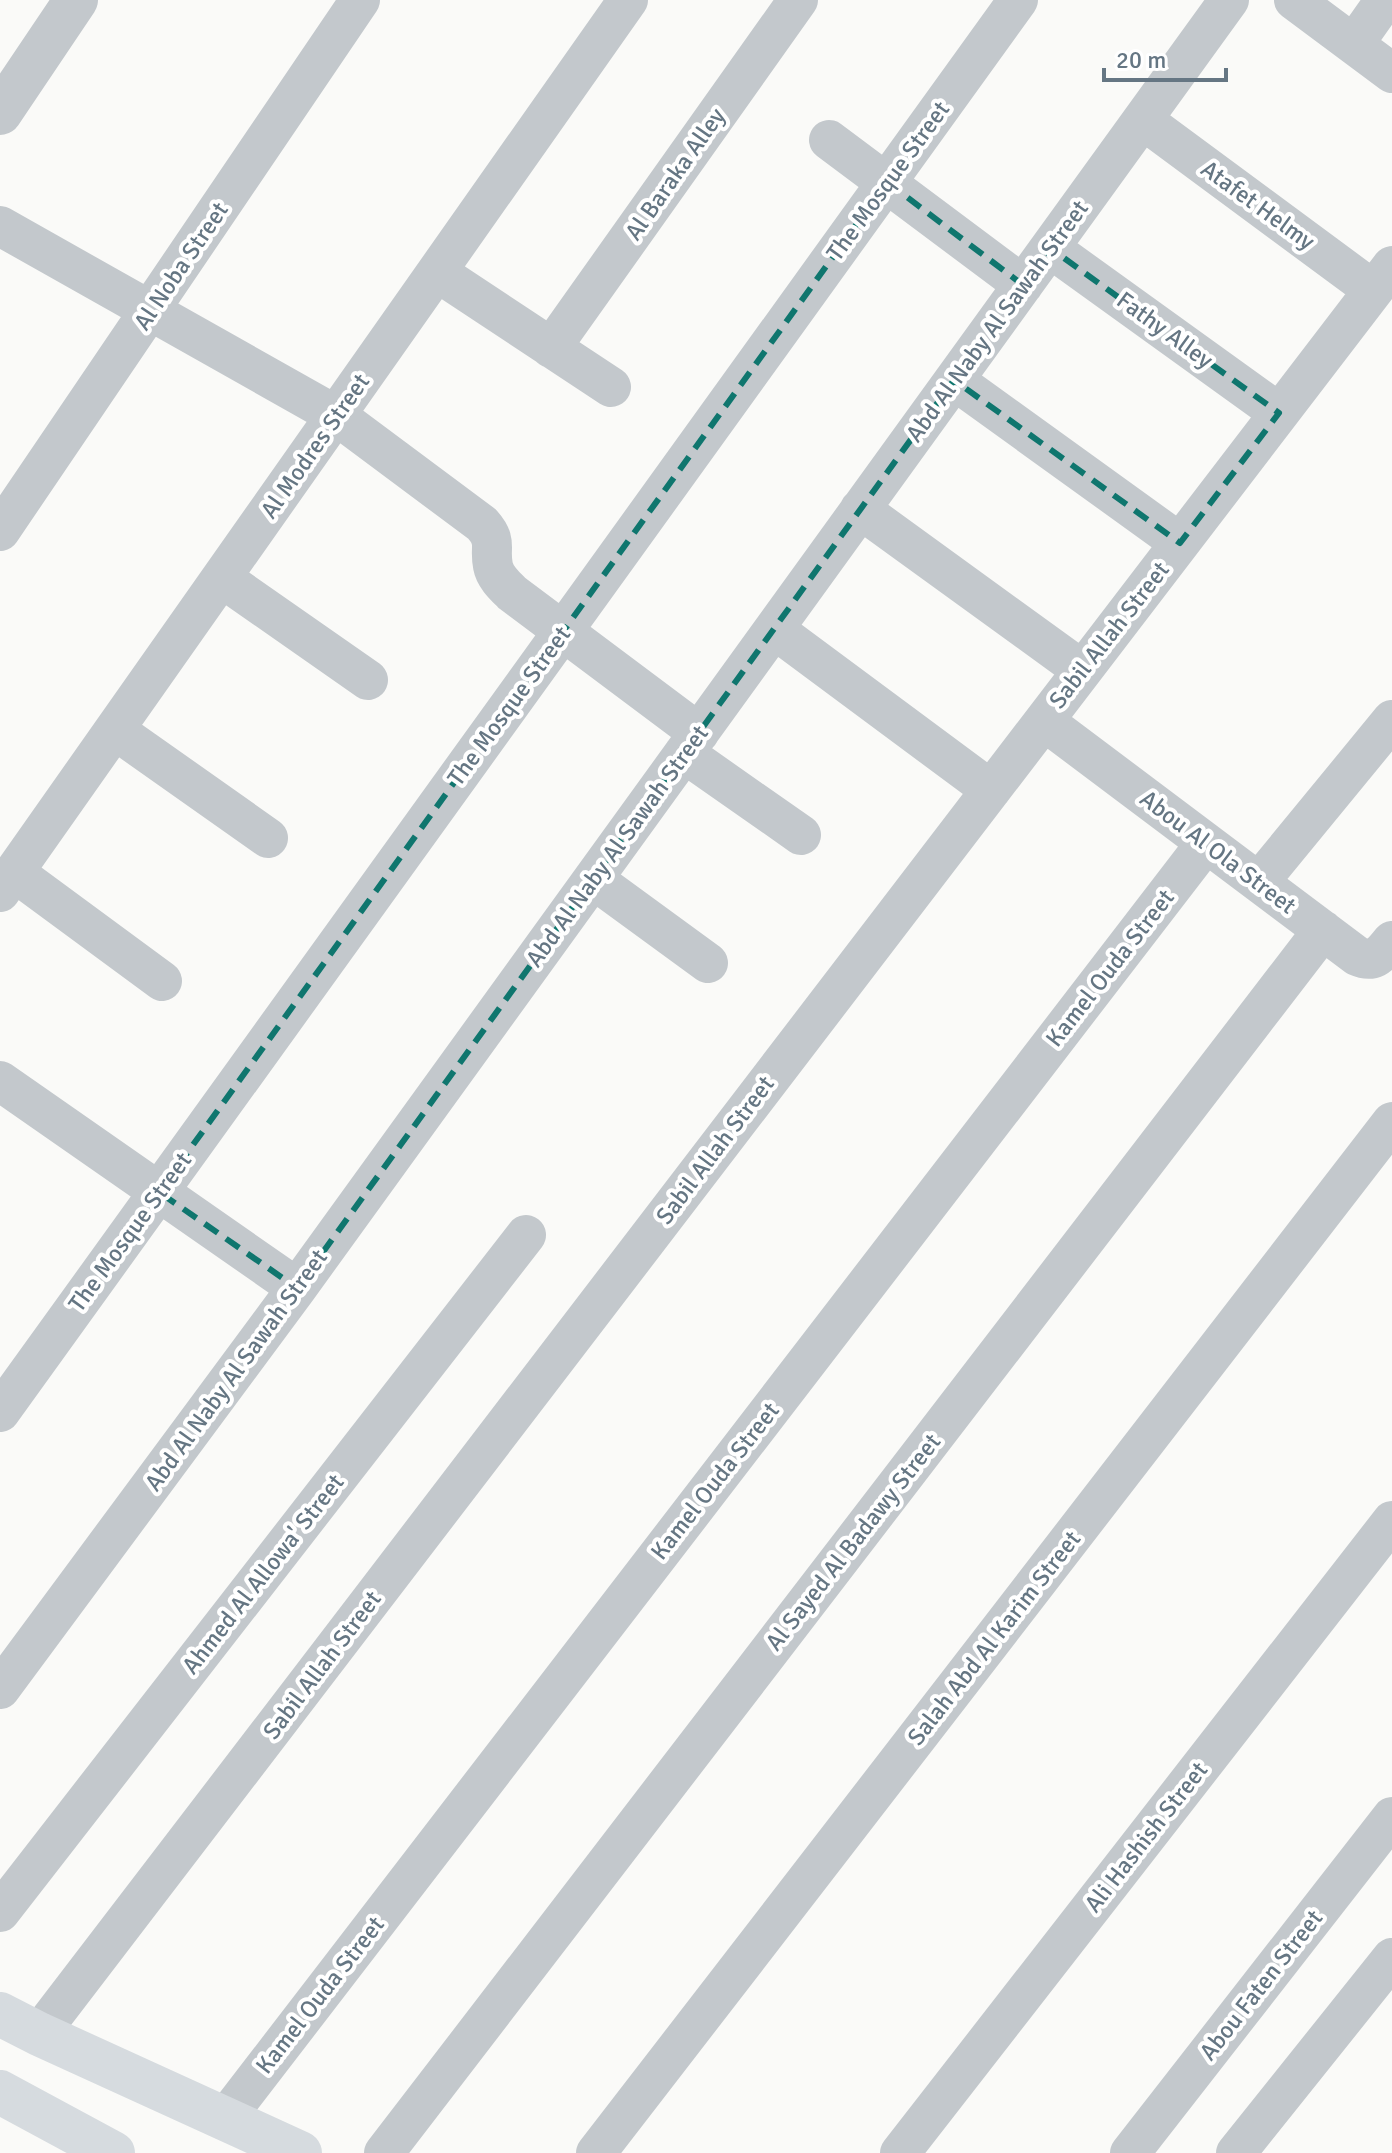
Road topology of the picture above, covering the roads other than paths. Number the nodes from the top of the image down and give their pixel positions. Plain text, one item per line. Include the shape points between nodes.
1 (76, 0) edge
2 (360, 0) edge
3 (628, 0) edge
4 (798, 0) edge
5 (1018, 0) edge
6 (1229, 0) edge
7 (1294, 0) edge
8 (1385, 0) edge
9 (1354, 44) junction
10 (1392, 73) edge
11 (0, 113) edge
12 (1143, 120) junction
13 (829, 140) dead end
14 (887, 182) junction
15 (0, 226) edge
16 (1050, 248) junction
17 (437, 272) junction
18 (1383, 278) edge
19 (1023, 285) junction
20 (151, 311) junction
21 (551, 348) junction
22 (954, 380) junction
23 (611, 387) dead end
24 (1279, 413) junction
25 (337, 416) junction
26 (860, 509) junction
27 (0, 531) edge
28 (1180, 543) junction
29 (222, 578) junction
30 (774, 629) junction
31 (563, 631) junction
32 (1082, 670) junction
33 (368, 680) dead end
34 (1392, 720) edge
35 (1044, 721) junction
36 (115, 730) junction
37 (692, 743) junction
38 (991, 790) junction
39 (801, 835) dead end
40 (268, 838) dead end
41 (1206, 843) junction
42 (593, 879) junction
43 (7, 882) edge
44 (1259, 882) junction
45 (1323, 930) junction
46 (1392, 941) edge
47 (708, 963) dead end
48 (162, 981) dead end
49 (0, 1081) edge
50 (1392, 1122) edge
51 (159, 1192) junction
52 (526, 1235) dead end
53 (297, 1288) junction
54 (0, 1412) edge
55 (1392, 1521) edge
56 (0, 1689) edge
57 (1392, 1817) edge
58 (0, 1912) edge
59 (1392, 1958) edge
60 (0, 2014) edge
61 (39, 2034) junction
62 (0, 2092) edge
63 (224, 2120) junction
64 (113, 2153) edge
65 (300, 2153) edge
66 (384, 2153) edge
67 (596, 2153) edge
68 (900, 2153) edge
69 (1130, 2153) edge
70 (1236, 2153) edge

1 - 11 street
2 - 20 street, Al Noba Street
3 - 17 street, Al Modres Street
4 - 21 street, Al Baraka Alley
5 - 14 street, The Mosque Street
6 - 12 street, Abd Al Naby Al Sawah Street
7 - 9 street
8 - 9 street
9 - 10 street
12 - 16 street, Abd Al Naby Al Sawah Street
12 - 18 street, Atafet Helmy
13 - 14 street
14 - 19 street
14 - 31 street, The Mosque Street
15 - 20 street
16 - 19 street, Abd Al Naby Al Sawah Street
16 - 24 street, Fathy Alley
17 - 21 street
17 - 25 street, Al Modres Street
18 - 24 street, Sabil Allah Street
19 - 22 street, Abd Al Naby Al Sawah Street
20 - 25 street
20 - 27 street, Al Noba Street
21 - 23 street
22 - 26 street, Abd Al Naby Al Sawah Street
22 - 28 street
24 - 28 street, Sabil Allah Street
25 - 29 street, Al Modres Street
25 - 31 street via 482,524 492,535 493,567 500,581
26 - 30 street, Abd Al Naby Al Sawah Street
26 - 32 street
28 - 32 street, Sabil Allah Street
29 - 33 street
29 - 36 street, Al Modres Street
30 - 37 street, Abd Al Naby Al Sawah Street
30 - 38 street
31 - 37 street
31 - 51 street, The Mosque Street
32 - 35 street, Sabil Allah Street
34 - 44 street
35 - 38 street, Sabil Allah Street
35 - 41 street, Abou Al Ola Street
36 - 40 street
36 - 43 street, Al Modres Street
37 - 39 street
37 - 42 street, Abd Al Naby Al Sawah Street
38 - 61 street, Sabil Allah Street
41 - 44 street, Abou Al Ola Street
41 - 63 street, Kamel Ouda Street
42 - 47 street
42 - 53 street, Abd Al Naby Al Sawah Street
43 - 48 street
44 - 45 street, Abou Al Ola Street
45 - 46 street, Abou Al Ola Street via 1366,960 1375,959
45 - 66 street, Al Sayed Al Badawy Street
49 - 51 street
50 - 67 street, Salah Abd Al Karim Street
51 - 53 street
51 - 54 street, The Mosque Street
52 - 58 street, Ahmed Al Allowa' Street
53 - 56 street, Abd Al Naby Al Sawah Street
55 - 68 street, Ali Hashish Street
57 - 69 street, Abou Faten Street
59 - 70 street
60 - 61 main road
61 - 63 main road
62 - 64 main road
63 - 65 main road

